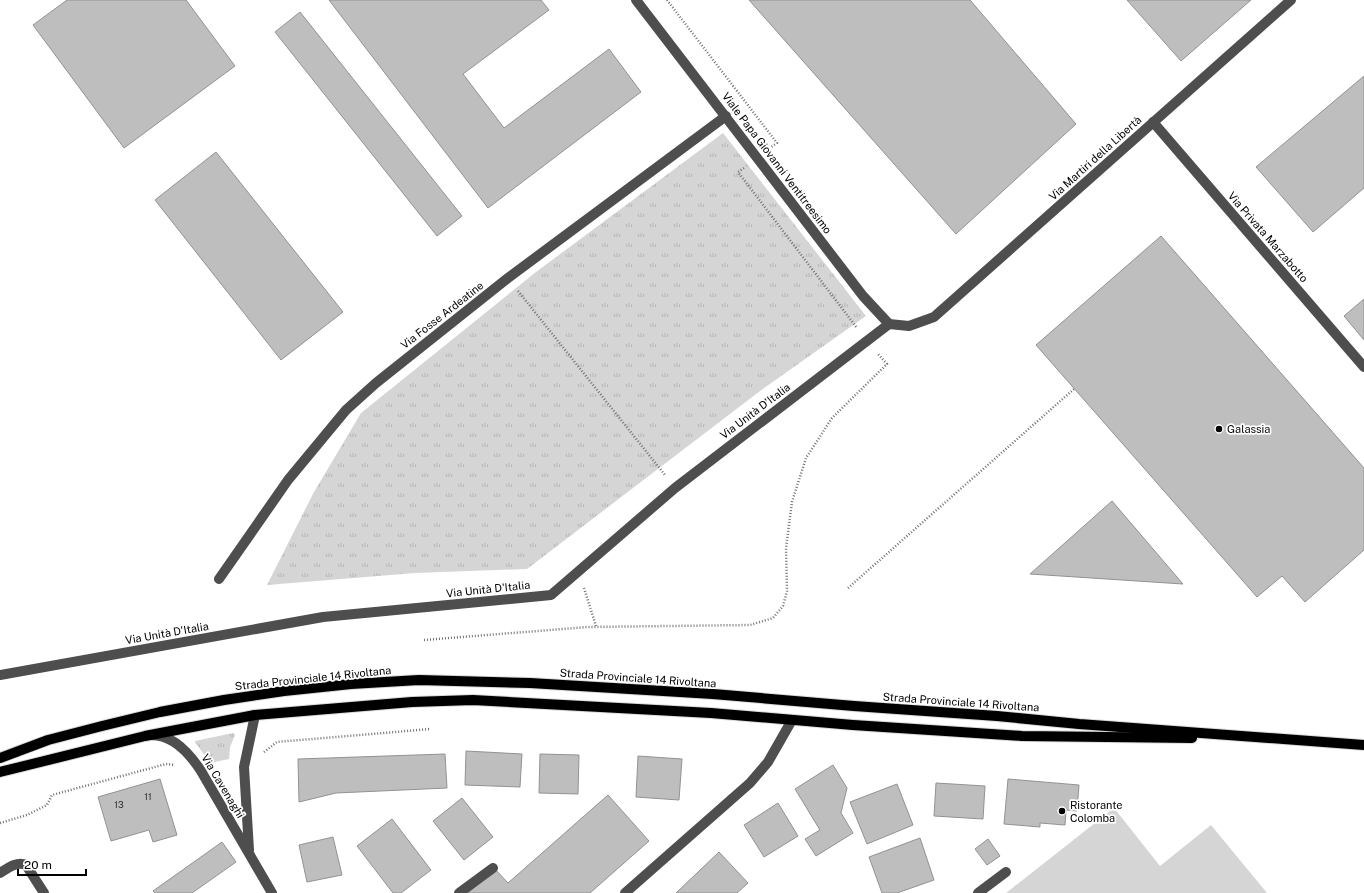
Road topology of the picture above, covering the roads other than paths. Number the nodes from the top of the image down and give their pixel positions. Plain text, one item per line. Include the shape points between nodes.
1 (636, 0) edge
2 (1291, 0) edge
3 (726, 116) junction
4 (1153, 122) junction
5 (889, 324) junction
6 (1364, 367) edge
7 (219, 579) dead end
8 (0, 675) edge
9 (256, 715) junction
10 (792, 720) junction
11 (145, 736) junction
12 (1282, 738) junction
13 (1364, 744) edge
14 (0, 758) edge
15 (0, 772) edge
16 (249, 852) junction
17 (493, 868) dead end
18 (1006, 872) dead end
19 (0, 873) edge
20 (626, 892) edge
21 (44, 893) edge
22 (272, 893) edge
23 (459, 893) edge
24 (978, 893) edge

1 - 3 street, Viale Papa Giovanni Ventitreesimo
2 - 4 street, Via Martiri della Libertà
3 - 5 street, Viale Papa Giovanni Ventitreesimo via 863,296
3 - 7 street, Via Fosse Ardeatine via 508,278 346,410 288,480
4 - 5 street, Via Martiri della Libertà via 934,316 909,326
4 - 6 street, Via Privata Marzabotto
5 - 8 street, Via Unità D'Italia via 675,488 551,595 323,617
9 - 10 main road, Strada Provinciale 14 Rivoltana via 412,702 473,700
9 - 11 main road, Strada Provinciale 14 Rivoltana
9 - 16 street, Via Cavenaghi via 244,767
10 - 12 main road, Strada Provinciale 14 Rivoltana via 1022,736
10 - 20 street via 772,755 753,780
11 - 15 main road, Strada Provinciale 14 Rivoltana
11 - 16 street, Via Cavenaghi via 154,735 167,739 183,748 192,758
12 - 13 main road, Strada Provinciale 14 Rivoltana
12 - 14 main road, Strada Provinciale 14 Rivoltana via 713,694 530,683 419,680 351,684 224,700 102,726 48,740
16 - 22 street, Via Cavenaghi
17 - 23 street
18 - 24 street
19 - 21 street via 22,863 26,865

